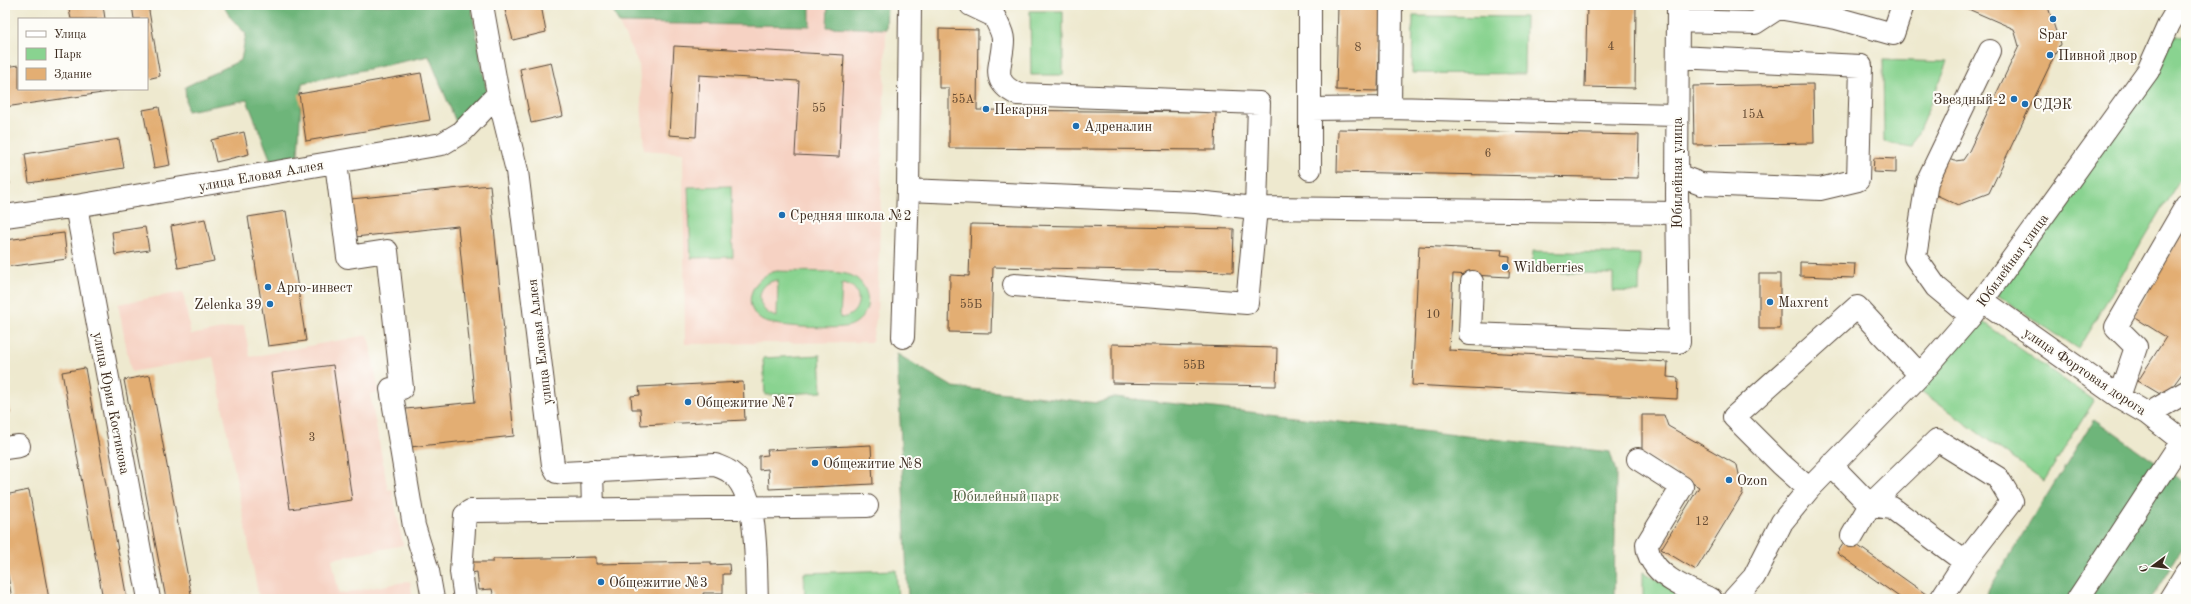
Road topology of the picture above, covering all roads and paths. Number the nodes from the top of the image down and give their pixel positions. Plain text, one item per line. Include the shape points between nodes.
1 (482, 5) edge
2 (910, 5) edge
3 (971, 5) edge
4 (1310, 5) edge
5 (1391, 5) edge
6 (1902, 5) edge
7 (2180, 5) edge
8 (1678, 13) edge
9 (1990, 51) dead end
10 (1678, 57) junction
11 (498, 94) junction
12 (1390, 108) junction
13 (1311, 109) junction
14 (1677, 115) junction
15 (336, 163) junction
16 (1310, 169) dead end
17 (1677, 175) junction
18 (908, 190) junction
19 (76, 206) junction
20 (2186, 206) edge
21 (1256, 208) junction
22 (1677, 213) junction
23 (5, 216) edge
24 (1472, 282) dead end
25 (1014, 285) dead end
26 (1977, 308) junction
27 (903, 337) dead end
28 (1920, 375) junction
29 (2186, 392) edge
30 (2119, 397) junction
31 (2148, 414) junction
32 (2184, 442) edge
33 (1638, 459) dead end
34 (1831, 465) junction
35 (592, 471) junction
36 (1809, 489) junction
37 (1870, 505) junction
38 (866, 506) dead end
39 (751, 507) junction
40 (593, 508) junction
41 (1852, 536) dead end
42 (1965, 562) junction
43 (2186, 573) edge
44 (149, 599) edge
45 (433, 599) edge
46 (465, 599) edge
47 (757, 599) edge
48 (1711, 599) edge
49 (1734, 599) edge
50 (1941, 599) edge
51 (2078, 599) edge
52 (2170, 599) edge

1 - 11 street, улица Еловая Аллея
2 - 18 street
3 - 21 street via 994,16 1003,38 999,77 1005,88 1017,94 1259,103
4 - 13 street
5 - 12 street
6 - 8 street via 1893,34 1836,18 1778,8 1755,23
7 - 26 street, Юбилейная улица via 2148,71
8 - 10 street, Юбилейная улица
9 - 26 street, улица Фортовая дорога via 1927,182 1915,258 1936,287
10 - 14 street, Юбилейная улица
10 - 17 street via 1861,66 1858,180 1813,189 1701,184
11 - 15 street, улица Еловая Аллея via 462,132 442,144
11 - 35 street, улица Еловая Аллея via 517,171 534,293 553,465 557,472
12 - 13 street
12 - 14 street
13 - 16 street
14 - 17 street, Юбилейная улица
15 - 19 street, улица Еловая Аллея
15 - 45 street via 348,257 387,251 402,388 391,389 414,526 428,571
17 - 22 street, Юбилейная улица
18 - 21 street via 1196,202
18 - 27 street
19 - 23 street, улица Еловая Аллея
19 - 44 street, улица Юрия Костикова
20 - 30 street via 2116,327 2136,348
21 - 22 street
21 - 25 street via 1247,303
22 - 24 street, Юбилейная улица via 1678,342 1470,334
26 - 28 street, Юбилейная улица
26 - 30 street, улица Фортовая дорога
28 - 34 street, Юбилейная улица
28 - 36 street via 1857,307 1734,417
29 - 31 street
30 - 31 street, улица Фортовая дорога
31 - 32 street, улица Фортовая дорога
32 - 51 street
33 - 48 street via 1682,487 1647,544 1647,554 1656,568 1693,592
34 - 36 street, Юбилейная улица
34 - 37 street
35 - 39 street via 715,465 730,472 741,486
35 - 40 street
36 - 49 street, Юбилейная улица via 1782,522 1754,577
37 - 41 street
37 - 42 street via 1892,508
37 - 42 street via 1937,440 1998,478 2012,501
38 - 39 street
39 - 40 street
39 - 47 street
40 - 46 street via 470,511 465,515 460,572
42 - 50 street
43 - 52 street

